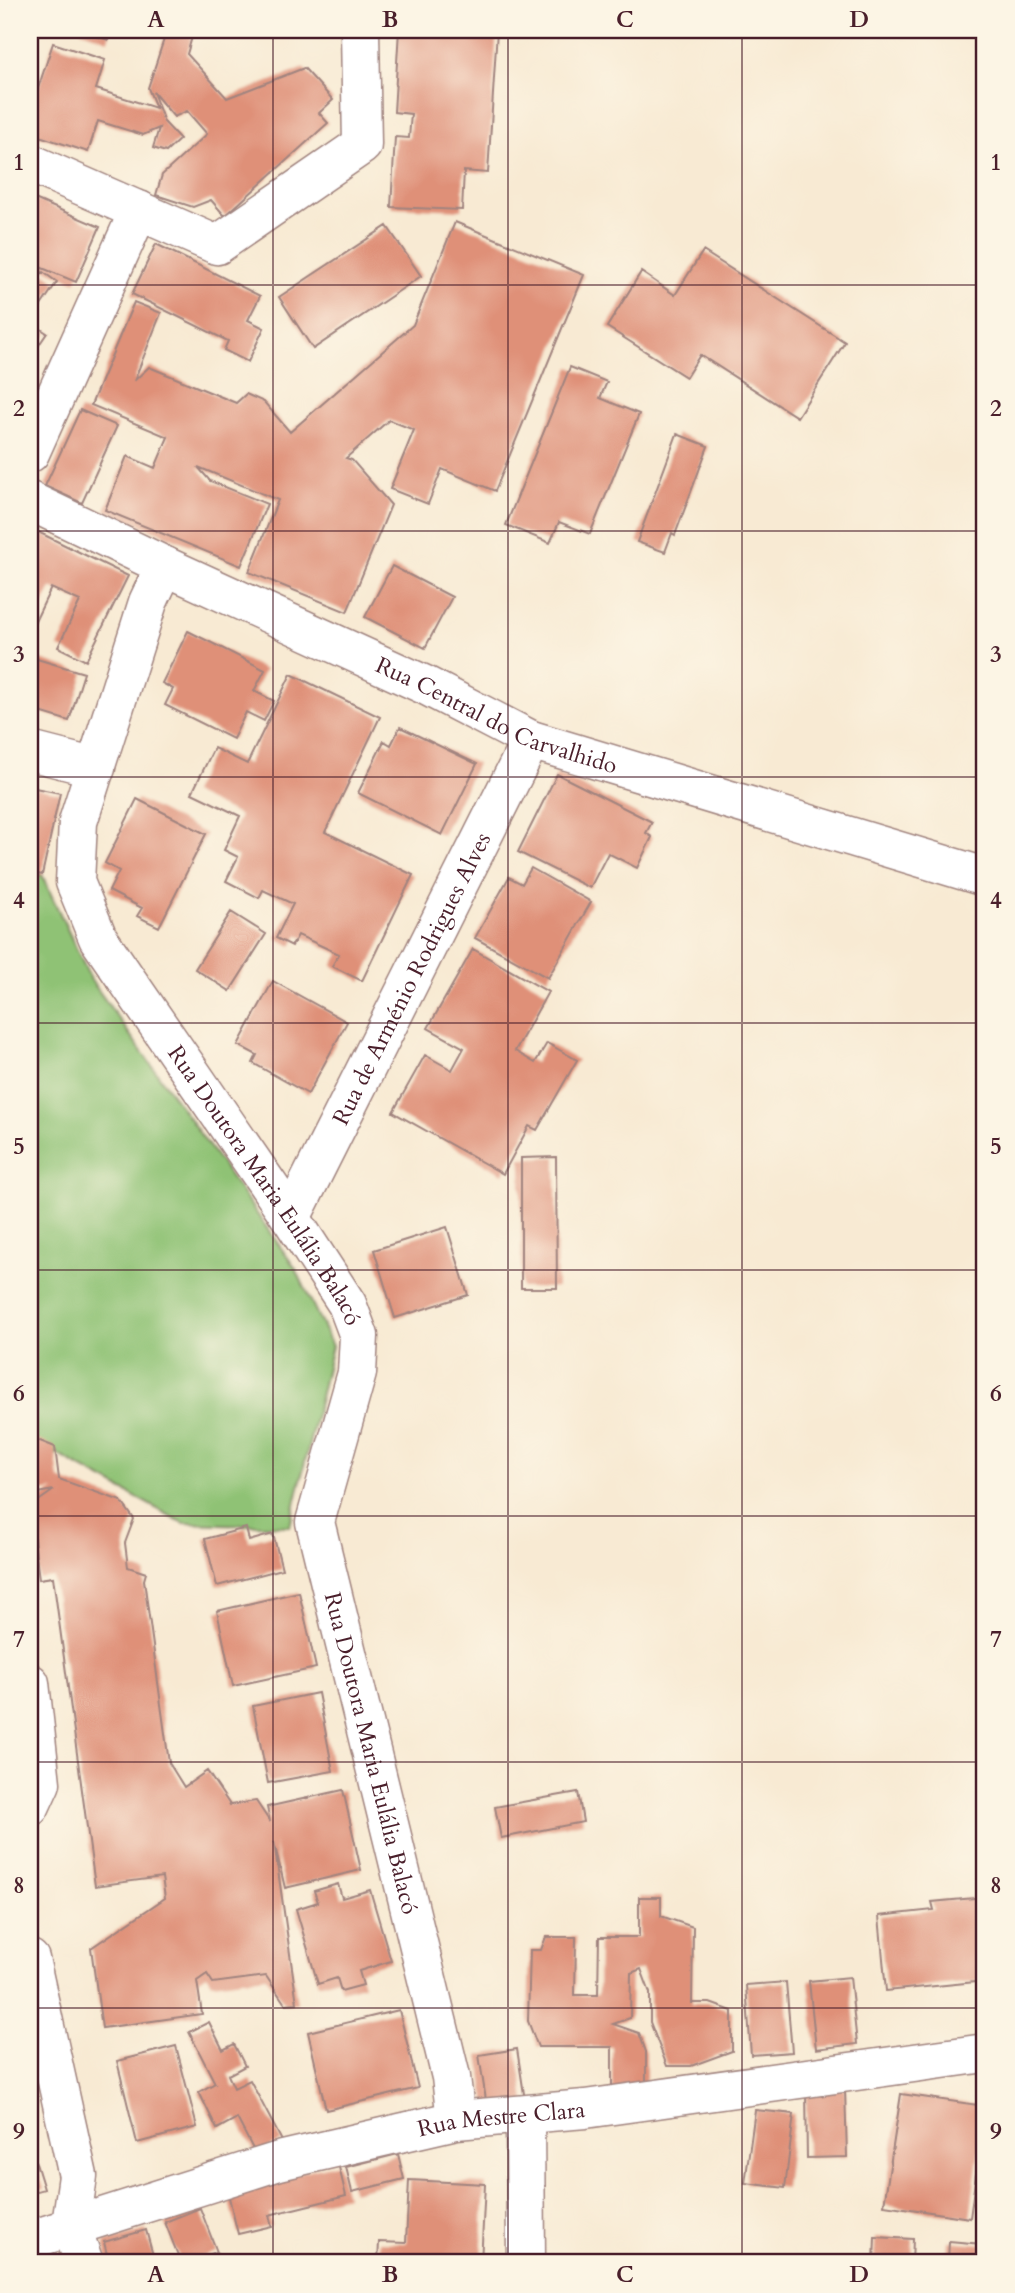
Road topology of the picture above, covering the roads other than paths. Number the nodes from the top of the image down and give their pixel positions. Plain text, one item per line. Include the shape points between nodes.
1 (360, 30) edge
2 (30, 163) edge
3 (139, 210) junction
4 (30, 453) edge
5 (30, 501) edge
6 (165, 566) junction
7 (531, 740) junction
8 (30, 751) edge
9 (96, 768) junction
10 (985, 877) edge
11 (291, 1218) junction
12 (30, 1684) edge
13 (30, 1807) edge
14 (30, 1959) edge
15 (985, 2053) edge
16 (525, 2116) junction
17 (456, 2120) junction
18 (71, 2225) junction
19 (30, 2240) edge
20 (84, 2263) edge
21 (526, 2263) edge

1 - 3 street via 362,145 217,245
2 - 3 street
3 - 4 street
5 - 6 street, Rua Central do Carvalhido
6 - 7 street, Rua Central do Carvalhido via 425,685
6 - 9 street, Rua Doutora Maria Eulália Balacó via 148,602
7 - 10 street, Rua Central do Carvalhido
7 - 11 street, Rua de Arménio Rodrigues Alves
8 - 9 street
9 - 11 street, Rua Doutora Maria Eulália Balacó via 78,821 75,881 98,938
11 - 17 street, Rua Doutora Maria Eulália Balacó via 347,1304 359,1336 357,1373 315,1522 451,2077
12 - 13 street via 41,1783
14 - 18 street via 78,2176
15 - 16 street, Rua Mestre Clara
16 - 17 street, Rua Mestre Clara
16 - 21 street
17 - 18 street, Rua Mestre Clara via 279,2161
18 - 19 street, Rua Mestre Clara
18 - 20 street

